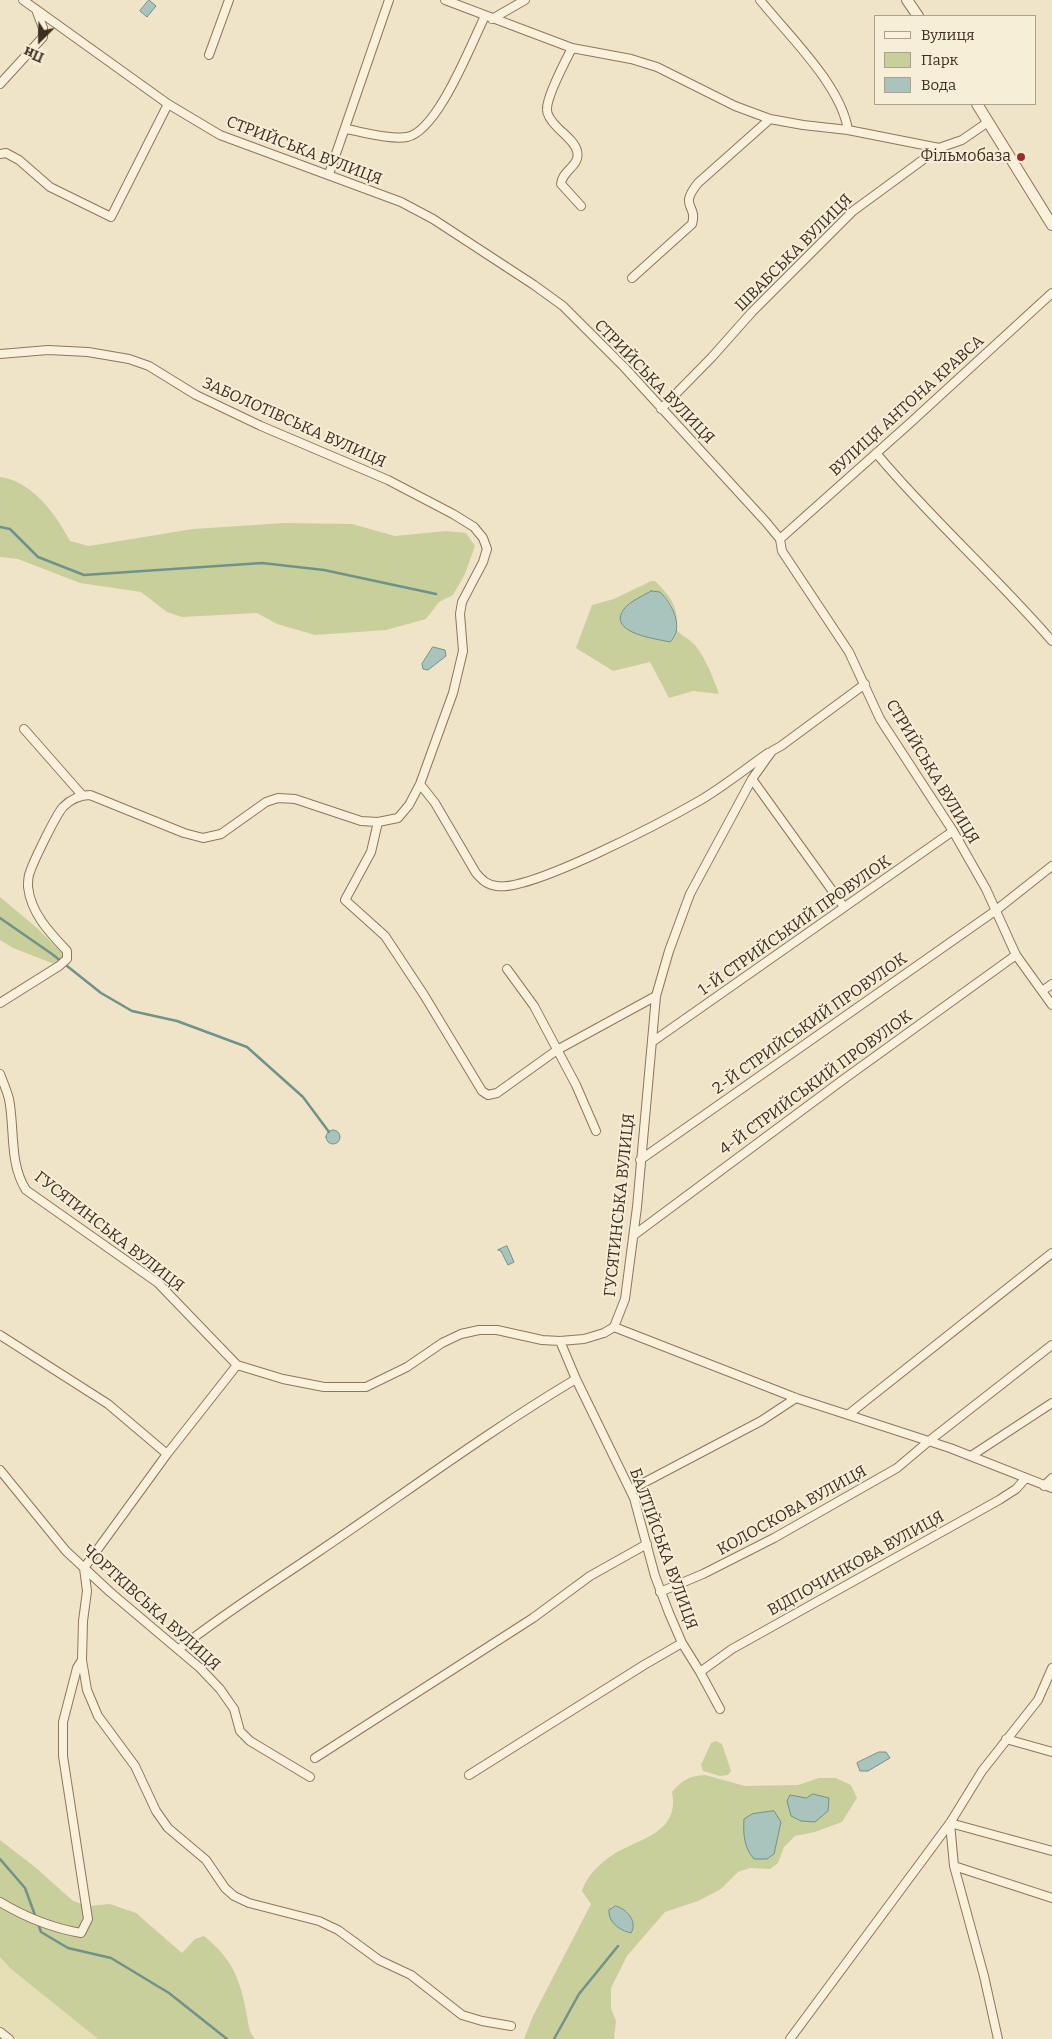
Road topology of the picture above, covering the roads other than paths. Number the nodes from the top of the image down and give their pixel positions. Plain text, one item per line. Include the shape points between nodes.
1 (24, 0) edge
2 (229, 0) edge
3 (390, 0) edge
4 (445, 0) edge
5 (525, 0) edge
6 (760, 0) edge
7 (907, 0) edge
8 (37, 12) junction
9 (917, 15) edge
10 (488, 17) junction
11 (572, 48) junction
12 (209, 55) dead end
13 (0, 84) edge
14 (168, 104) junction
15 (978, 105) edge
16 (770, 119) junction
17 (988, 122) junction
18 (346, 129) junction
19 (848, 130) junction
20 (939, 148) junction
21 (0, 154) edge
22 (329, 174) junction
23 (581, 206) dead end
24 (1052, 225) edge
25 (632, 278) dead end
26 (1052, 293) edge
27 (0, 354) edge
28 (661, 409) junction
29 (876, 453) junction
30 (780, 539) junction
31 (1052, 641) edge
32 (865, 684) junction
33 (24, 729) dead end
34 (772, 751) junction
35 (752, 779) junction
36 (420, 784) junction
37 (82, 795) junction
38 (378, 822) junction
39 (953, 831) junction
40 (1052, 866) edge
41 (844, 907) junction
42 (995, 911) junction
43 (1016, 955) junction
44 (507, 969) dead end
45 (1052, 984) edge
46 (1042, 991) junction
47 (656, 996) junction
48 (0, 1002) edge
49 (1052, 1005) edge
50 (652, 1042) junction
51 (557, 1050) junction
52 (0, 1074) edge
53 (596, 1131) dead end
54 (640, 1160) junction
55 (634, 1235) junction
56 (1052, 1253) edge
57 (614, 1327) junction
58 (0, 1335) edge
59 (560, 1341) junction
60 (1052, 1345) edge
61 (236, 1365) junction
62 (576, 1379) junction
63 (796, 1398) junction
64 (1052, 1403) edge
65 (849, 1414) junction
66 (929, 1441) junction
67 (167, 1454) junction
68 (971, 1456) junction
69 (0, 1470) edge
70 (1052, 1478) edge
71 (1024, 1479) junction
72 (1048, 1487) edge
73 (630, 1490) junction
74 (647, 1544) junction
75 (84, 1568) junction
76 (660, 1592) junction
77 (682, 1643) junction
78 (179, 1650) junction
79 (82, 1660) junction
80 (1052, 1668) edge
81 (700, 1672) junction
82 (720, 1709) dead end
83 (1006, 1740) junction
84 (1052, 1752) edge
85 (314, 1758) dead end
86 (469, 1775) dead end
87 (310, 1777) dead end
88 (950, 1823) junction
89 (1052, 1851) edge
90 (954, 1866) junction
91 (1052, 1898) edge
92 (0, 1902) edge
93 (511, 2026) dead end
94 (0, 2032) edge
95 (9, 2039) edge
96 (790, 2039) edge
97 (998, 2039) edge

1 - 8 street, СТРИЙСЬКА ВУЛИЦЯ
2 - 12 street
3 - 18 street
4 - 10 street
5 - 10 street
6 - 19 street via 827,82 844,112
7 - 9 street
8 - 13 street via 43,37
8 - 14 street, СТРИЙСЬКА ВУЛИЦЯ
10 - 11 street
10 - 18 street via 443,102 422,129 399,137
11 - 16 street via 657,67 735,106
11 - 23 street via 546,109 554,124 578,151 575,164 564,174 561,184
14 - 21 street via 111,217 50,187 19,160 6,153
14 - 22 street, СТРИЙСЬКА ВУЛИЦЯ via 220,135
15 - 17 street
16 - 19 street
16 - 25 street via 698,183 688,196 694,219 692,224
17 - 20 street, ШВАБСЬКА ВУЛИЦЯ via 962,140
17 - 24 street
18 - 22 street
19 - 20 street
20 - 28 street, ШВАБСЬКА ВУЛИЦЯ via 853,211
22 - 28 street, СТРИЙСЬКА ВУЛИЦЯ via 409,206 534,285 563,306
26 - 29 street, ВУЛИЦЯ АНТОНА КРАВСА
27 - 36 street, ЗАБОЛОТІВСЬКА ВУЛИЦЯ via 48,350 88,352 149,366 196,395 388,480 474,527 487,549 462,602 463,651 453,693
28 - 30 street, СТРИЙСЬКА ВУЛИЦЯ
29 - 30 street, ВУЛИЦЯ АНТОНА КРАВСА
29 - 31 street via 909,492
30 - 32 street, СТРИЙСЬКА ВУЛИЦЯ via 782,551 849,652
32 - 34 street
32 - 39 street, СТРИЙСЬКА ВУЛИЦЯ via 880,719
33 - 37 street
34 - 35 street, ГУСЯТИНСЬКА ВУЛИЦЯ
34 - 36 street via 700,800 648,828 556,871 511,886 484,882
35 - 41 street
35 - 47 street, ГУСЯТИНСЬКА ВУЛИЦЯ via 690,894
36 - 38 street via 398,818
37 - 38 street via 90,795 203,838 221,834 266,802 278,798 295,799 360,821
37 - 48 street via 62,808 30,872 28,885 31,903 67,950 67,959
38 - 51 street via 371,852 345,900 385,936 482,1091 488,1095 497,1093
39 - 41 street, 1-Й СТРИЙСЬКИЙ ПРОВУЛОК
39 - 42 street, СТРИЙСЬКА ВУЛИЦЯ
40 - 42 street, 2-Й СТРИЙСЬКИЙ ПРОВУЛОК
41 - 50 street, 1-Й СТРИЙСЬКИЙ ПРОВУЛОК
42 - 43 street, СТРИЙСЬКА ВУЛИЦЯ
42 - 54 street, 2-Й СТРИЙСЬКИЙ ПРОВУЛОК
43 - 46 street, СТРИЙСЬКА ВУЛИЦЯ
43 - 55 street, 4-Й СТРИЙСЬКИЙ ПРОВУЛОК
44 - 51 street via 534,1006
45 - 46 street
46 - 49 street, СТРИЙСЬКА ВУЛИЦЯ
47 - 50 street, ГУСЯТИНСЬКА ВУЛИЦЯ
47 - 51 street
50 - 54 street, ГУСЯТИНСЬКА ВУЛИЦЯ
51 - 53 street
52 - 61 street, ГУСЯТИНСЬКА ВУЛИЦЯ via 9,1098 19,1178 26,1190 158,1283
54 - 55 street, ГУСЯТИНСЬКА ВУЛИЦЯ
55 - 57 street, ГУСЯТИНСЬКА ВУЛИЦЯ via 625,1299
56 - 65 street
57 - 59 street via 584,1339
57 - 63 street
58 - 67 street via 108,1404
59 - 61 street via 497,1330 461,1334 407,1367 366,1387 298,1383
59 - 62 street, БАЛТІЙСЬКА ВУЛИЦЯ
60 - 66 street, КОЛОСКОВА ВУЛИЦЯ
61 - 67 street
62 - 73 street, БАЛТІЙСЬКА ВУЛИЦЯ
62 - 78 street via 272,1581
63 - 65 street
63 - 73 street via 761,1421
64 - 68 street
65 - 66 street
66 - 68 street
66 - 76 street, КОЛОСКОВА ВУЛИЦЯ via 898,1468 848,1497 711,1570
67 - 75 street
68 - 71 street
69 - 75 street, ЧОРТКІВСЬКА ВУЛИЦЯ via 66,1551
70 - 72 street
71 - 72 street
71 - 81 street, ВІДПОЧИНКОВА ВУЛИЦЯ via 1016,1489 999,1500 732,1649
73 - 74 street, БАЛТІЙСЬКА ВУЛИЦЯ
74 - 76 street, БАЛТІЙСЬКА ВУЛИЦЯ
74 - 85 street via 590,1576 533,1618
75 - 78 street, ЧОРТКІВСЬКА ВУЛИЦЯ
75 - 79 street via 88,1591
76 - 77 street, БАЛТІЙСЬКА ВУЛИЦЯ
77 - 81 street, БАЛТІЙСЬКА ВУЛИЦЯ
77 - 86 street
78 - 87 street, ЧОРТКІВСЬКА ВУЛИЦЯ via 220,1689 234,1709 240,1731 250,1741
79 - 92 street via 77,1668 63,1730 88,1919 81,1933 43,1923
79 - 93 street via 87,1690 98,1716 135,1766 156,1811 168,1828 206,1860 225,1888 249,1903 271,1907 338,1930 379,1960 411,1975 462,2015
80 - 83 street via 1038,1700
81 - 82 street, БАЛТІЙСЬКА ВУЛИЦЯ
83 - 84 street
83 - 88 street via 982,1771
88 - 89 street
88 - 90 street
88 - 96 street
90 - 91 street
90 - 97 street
94 - 95 street

